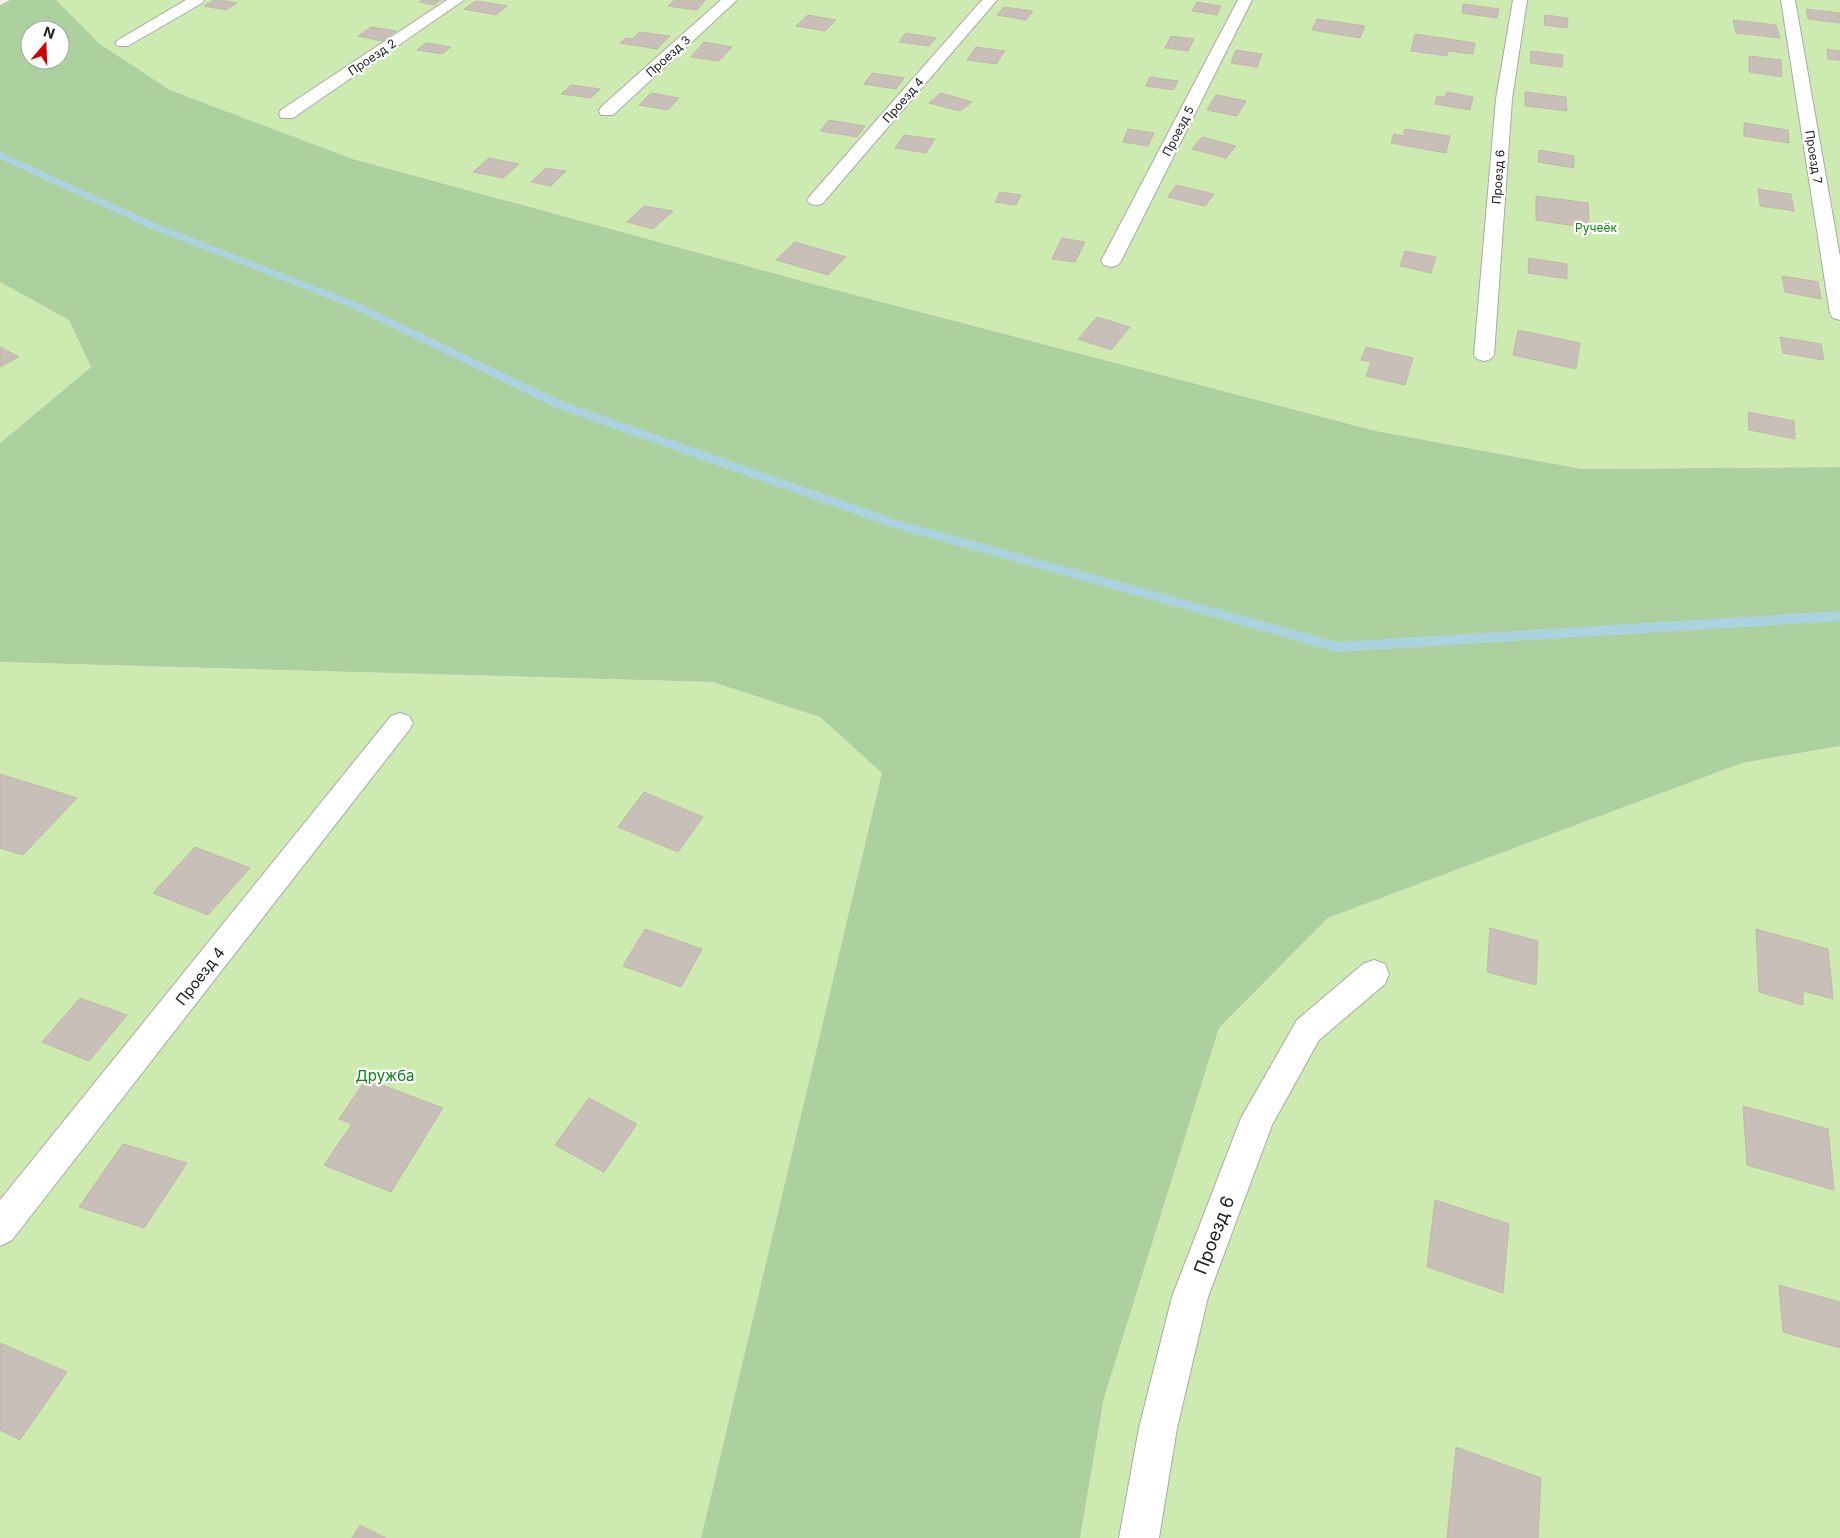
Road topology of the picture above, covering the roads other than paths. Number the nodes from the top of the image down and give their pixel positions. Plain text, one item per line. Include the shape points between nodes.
1 (196, 0) edge
2 (457, 0) edge
3 (730, 0) edge
4 (990, 0) edge
5 (1245, 0) edge
6 (1520, 0) edge
7 (1788, 0) edge
8 (123, 43) dead end
9 (607, 111) dead end
10 (287, 114) dead end
11 (816, 200) dead end
12 (1111, 261) dead end
13 (1840, 314) edge
14 (1484, 355) dead end
15 (400, 723) dead end
16 (1374, 974) dead end
17 (0, 1228) edge
18 (1139, 1538) edge

1 - 8 lane
2 - 10 lane, Проезд 2
3 - 9 lane, Проезд 3
4 - 11 lane, Проезд 4
5 - 12 lane, Проезд 5
6 - 14 lane, Проезд 6 via 1504,99
7 - 13 lane, Проезд 7
15 - 17 lane, Проезд 4
16 - 18 lane, Проезд 6 via 1308,1030 1258,1118 1190,1296 1158,1428

